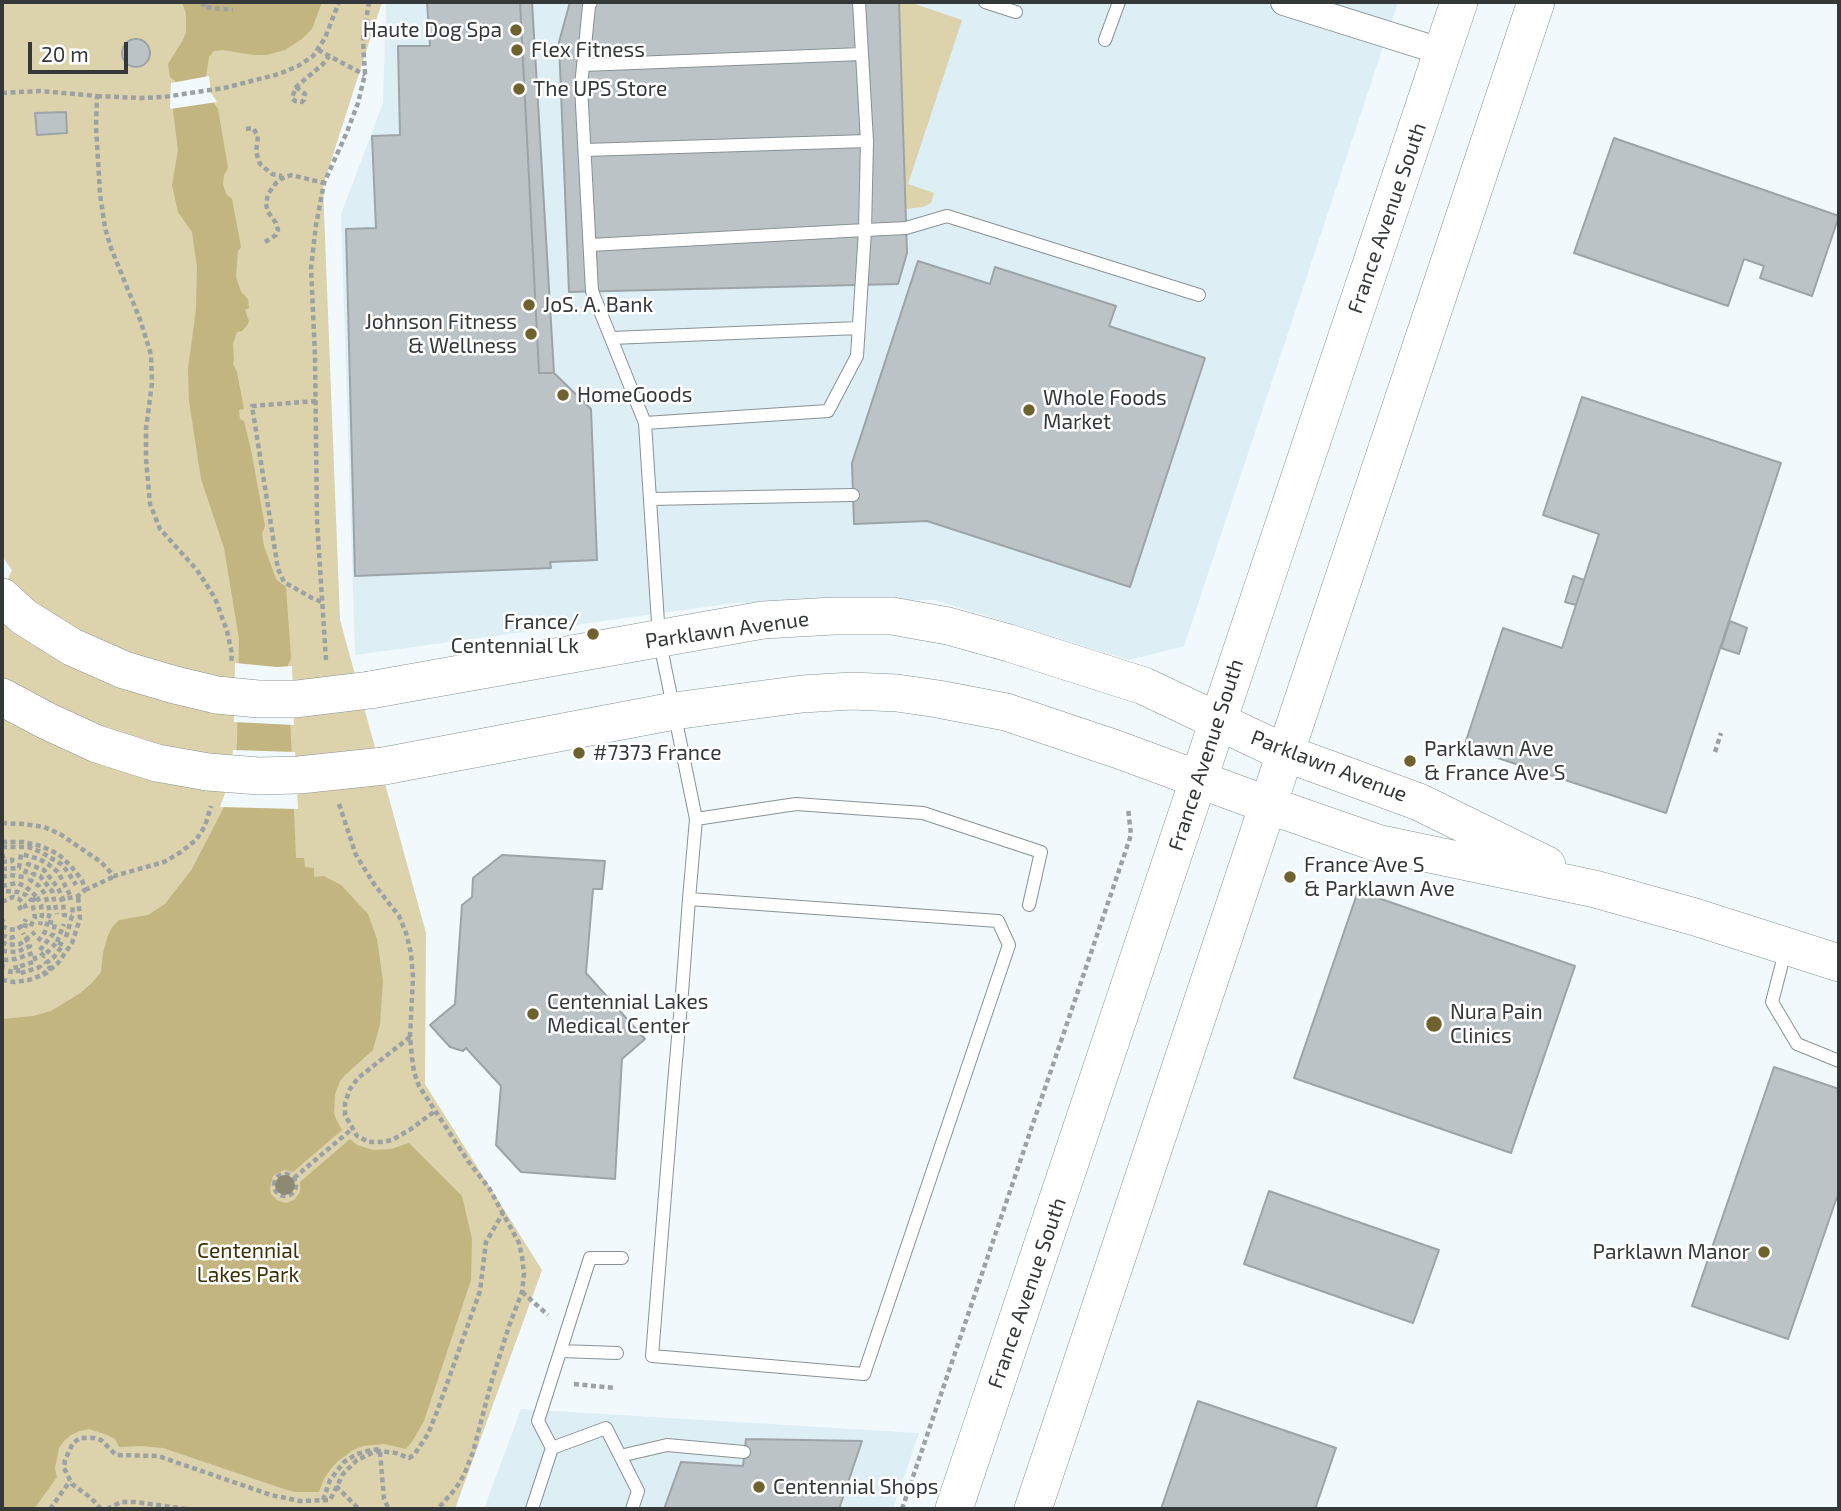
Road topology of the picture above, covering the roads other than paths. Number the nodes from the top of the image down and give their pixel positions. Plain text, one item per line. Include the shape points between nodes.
1 (591, 2) edge
2 (859, 2) edge
3 (985, 2) edge
4 (1119, 2) edge
5 (1284, 2) edge
6 (1459, 2) edge
7 (1536, 2) edge
8 (1016, 12) dead end
9 (1105, 40) dead end
10 (1443, 52) junction
11 (862, 54) junction
12 (583, 65) junction
13 (867, 141) junction
14 (585, 150) junction
15 (865, 230) junction
16 (590, 245) junction
17 (1199, 295) dead end
18 (859, 328) junction
19 (611, 338) junction
20 (645, 423) junction
21 (853, 495) dead end
22 (650, 499) junction
23 (2, 597) edge
24 (659, 638) junction
25 (2, 697) edge
26 (674, 711) junction
27 (1218, 720) junction
28 (1285, 752) junction
29 (1198, 779) junction
30 (1268, 805) junction
31 (696, 819) junction
32 (1595, 889) junction
33 (689, 899) junction
34 (1029, 905) dead end
35 (1786, 947) junction
36 (1839, 963) edge
37 (1839, 1060) edge
38 (622, 1258) dead end
39 (561, 1351) junction
40 (617, 1353) dead end
41 (552, 1448) junction
42 (744, 1452) dead end
43 (620, 1456) junction
44 (532, 1509) edge
45 (632, 1509) edge
46 (954, 1509) edge
47 (1033, 1509) edge

1 - 12 lane
2 - 11 lane
3 - 8 lane
4 - 9 lane
5 - 10 street
6 - 10 street, France Avenue South
7 - 28 street
10 - 27 street, France Avenue South
11 - 12 lane
11 - 13 lane
12 - 14 lane
13 - 14 lane
13 - 15 lane
14 - 16 lane
15 - 16 lane
15 - 17 lane via 906,229 947,216
15 - 18 lane
16 - 19 lane via 592,291
18 - 19 lane
18 - 20 lane via 857,356 828,411
19 - 20 lane
20 - 22 lane
21 - 22 lane
22 - 24 lane
23 - 24 street, Parklawn Avenue, bridge via 72,647 124,670 175,685 223,681 258,699 370,690
24 - 26 lane
24 - 27 street, Parklawn Avenue via 764,620 892,616 948,626 1144,686
25 - 26 street, Parklawn Avenue, bridge via 97,744 210,785 259,776 384,766
26 - 29 street, Parklawn Avenue via 802,694 897,693 1006,712
26 - 31 lane
27 - 28 street, Parklawn Avenue
27 - 29 street, France Avenue South
28 - 30 street
28 - 32 street, Parklawn Avenue via 1419,802
29 - 30 street, Parklawn Avenue
29 - 46 street, France Avenue South
30 - 32 street, Parklawn Avenue via 1377,843
30 - 47 street
31 - 33 lane
31 - 34 lane via 796,804 923,813 1041,852
32 - 35 street, Parklawn Avenue
33 - 33 lane via 652,1356 864,1374 1009,945 998,921
35 - 36 street, Parklawn Avenue
35 - 37 lane via 1772,1002 1797,1044
38 - 39 lane via 590,1258
39 - 40 lane
39 - 41 lane via 538,1421
41 - 43 lane via 606,1428
41 - 44 lane
42 - 43 lane via 667,1445
43 - 45 lane via 638,1491

